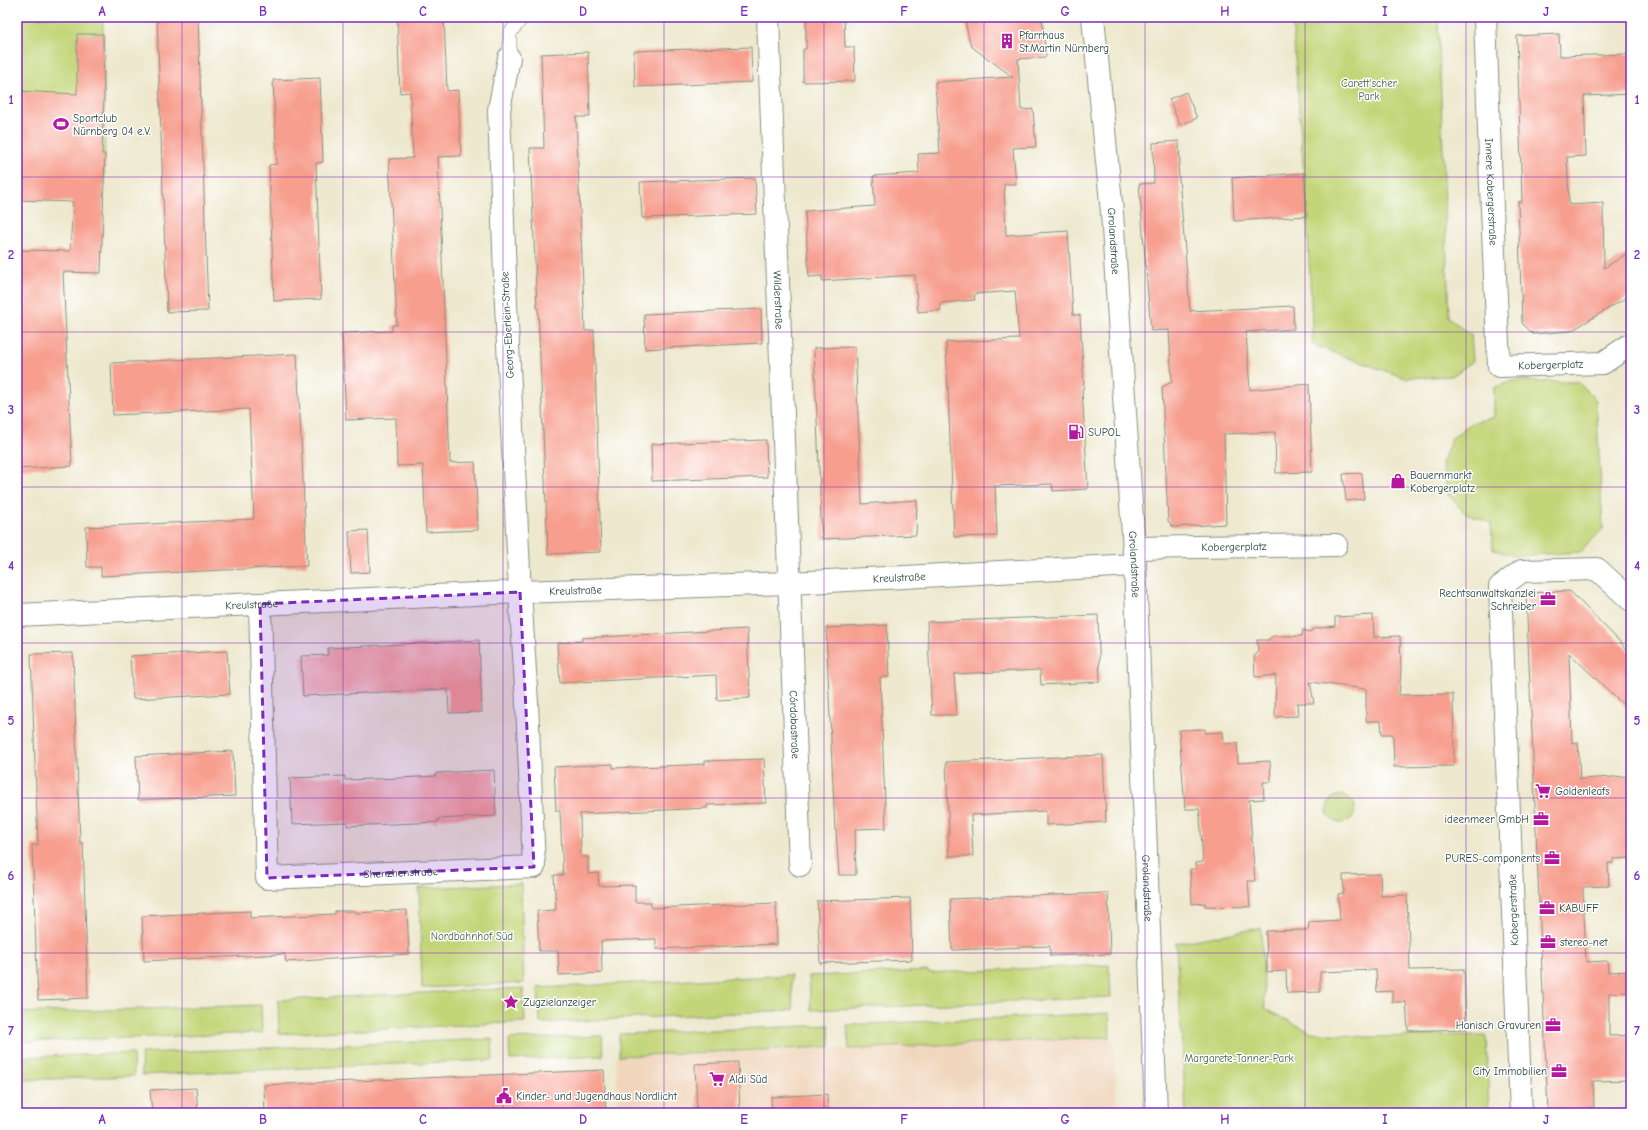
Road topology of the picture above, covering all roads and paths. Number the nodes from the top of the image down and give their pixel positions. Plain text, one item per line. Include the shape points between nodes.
1 (523, 17) edge
2 (768, 17) edge
3 (1093, 17) edge
4 (1485, 17) edge
5 (509, 58) joint
6 (1631, 344) edge
7 (1499, 366) joint
8 (1336, 545) dead end
9 (1134, 557) junction
10 (790, 583) junction
11 (520, 592) junction
12 (1631, 600) edge
13 (260, 604) junction
14 (17, 615) edge
15 (800, 866) dead end
16 (1156, 1113) edge
17 (1521, 1113) edge

1 - 5 lane via 510,33
2 - 10 street, Wilderstraße
3 - 9 street, Grolandstraße via 1112,213
4 - 7 street, Innere Kobergerstraße
5 - 11 street, Georg-Eberlein-Straße via 499,110
6 - 7 street, Kobergerplatz via 1603,362
8 - 9 street, Kobergerplatz
9 - 10 street, Kreulstraße
9 - 16 street, Grolandstraße
10 - 11 street, Kreulstraße
10 - 15 street, Córdobastraße
11 - 13 street, Kreulstraße
11 - 13 street, Shenzhenstraße via 534,867 267,878
12 - 17 street, Kobergerstraße via 1597,569 1522,571 1500,587
13 - 14 street, Kreulstraße

